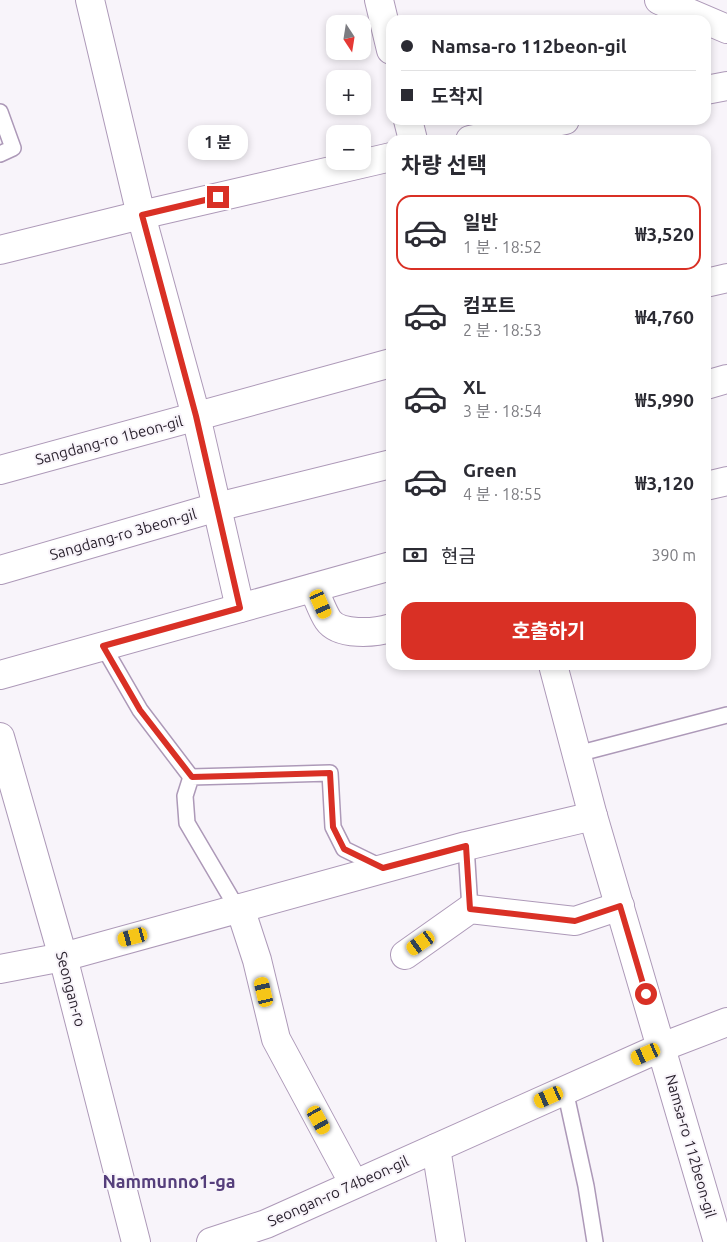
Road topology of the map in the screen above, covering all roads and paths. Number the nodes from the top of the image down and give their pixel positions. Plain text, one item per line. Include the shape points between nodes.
1 (90, 0) edge
2 (379, 0) edge
3 (659, 0) edge
4 (694, 15) edge
5 (711, 22) edge
6 (386, 29) edge
7 (727, 29) edge
8 (727, 86) edge
9 (711, 89) edge
10 (0, 112) edge
11 (541, 125) edge
12 (494, 135) edge
13 (7, 151) edge
14 (386, 158) edge
15 (142, 215) junction
16 (0, 250) edge
17 (727, 278) edge
18 (711, 282) edge
19 (386, 364) edge
20 (727, 380) edge
21 (711, 384) edge
22 (196, 416) junction
23 (386, 465) edge
24 (0, 470) edge
25 (727, 481) edge
26 (711, 485) edge
27 (217, 507) junction
28 (386, 567) edge
29 (0, 570) edge
30 (313, 588) junction
31 (240, 608) junction
32 (386, 629) edge
33 (103, 646) junction
34 (554, 670) edge
35 (0, 675) edge
36 (727, 715) edge
37 (0, 737) edge
38 (577, 754) junction
39 (192, 777) junction
40 (593, 816) junction
41 (466, 846) junction
42 (383, 868) junction
43 (620, 906) junction
44 (238, 908) junction
45 (470, 909) junction
46 (405, 955) dead end
47 (63, 957) junction
48 (0, 969) edge
49 (727, 1022) edge
50 (662, 1047) junction
51 (565, 1090) junction
52 (436, 1148) junction
53 (354, 1184) junction
54 (136, 1242) edge
55 (211, 1242) edge
56 (450, 1242) edge
57 (595, 1242) edge
58 (718, 1242) edge

1 - 15 street
2 - 6 street
3 - 4 street
5 - 7 street
8 - 9 street
10 - 13 lane
11 - 12 street
14 - 15 street
15 - 16 street
15 - 22 street
17 - 18 street
19 - 22 street, Sangdang-ro 1beon-gil
20 - 21 street
22 - 24 street, Sangdang-ro 1beon-gil
22 - 27 street
23 - 27 street, Sangdang-ro 3beon-gil
25 - 26 street
27 - 29 street, Sangdang-ro 3beon-gil
27 - 31 street
28 - 30 street
30 - 31 street
30 - 32 street via 328,621 342,631
31 - 33 street
33 - 35 street
33 - 39 lane via 140,710
34 - 38 street, Namsa-ro 112beon-gil
36 - 38 lane
37 - 47 street, Seongan-ro
38 - 40 street, Namsa-ro 112beon-gil
39 - 42 lane via 330,773 333,827 344,849
39 - 44 lane via 185,796 186,823
40 - 41 street
40 - 43 street, Namsa-ro 112beon-gil
41 - 42 street
41 - 45 lane
42 - 44 street
43 - 45 street via 575,921
43 - 50 street, Namsa-ro 112beon-gil
44 - 47 street
44 - 53 street via 257,960 276,1039
45 - 46 street
47 - 48 street
47 - 54 street, Seongan-ro
49 - 50 street, Seongan-ro 74beon-gil
50 - 51 street, Seongan-ro 74beon-gil
50 - 58 street, Namsa-ro 112beon-gil
51 - 52 street, Seongan-ro 74beon-gil
51 - 57 lane
52 - 53 street, Seongan-ro 74beon-gil
52 - 56 street
53 - 55 street, Seongan-ro 74beon-gil via 266,1224

